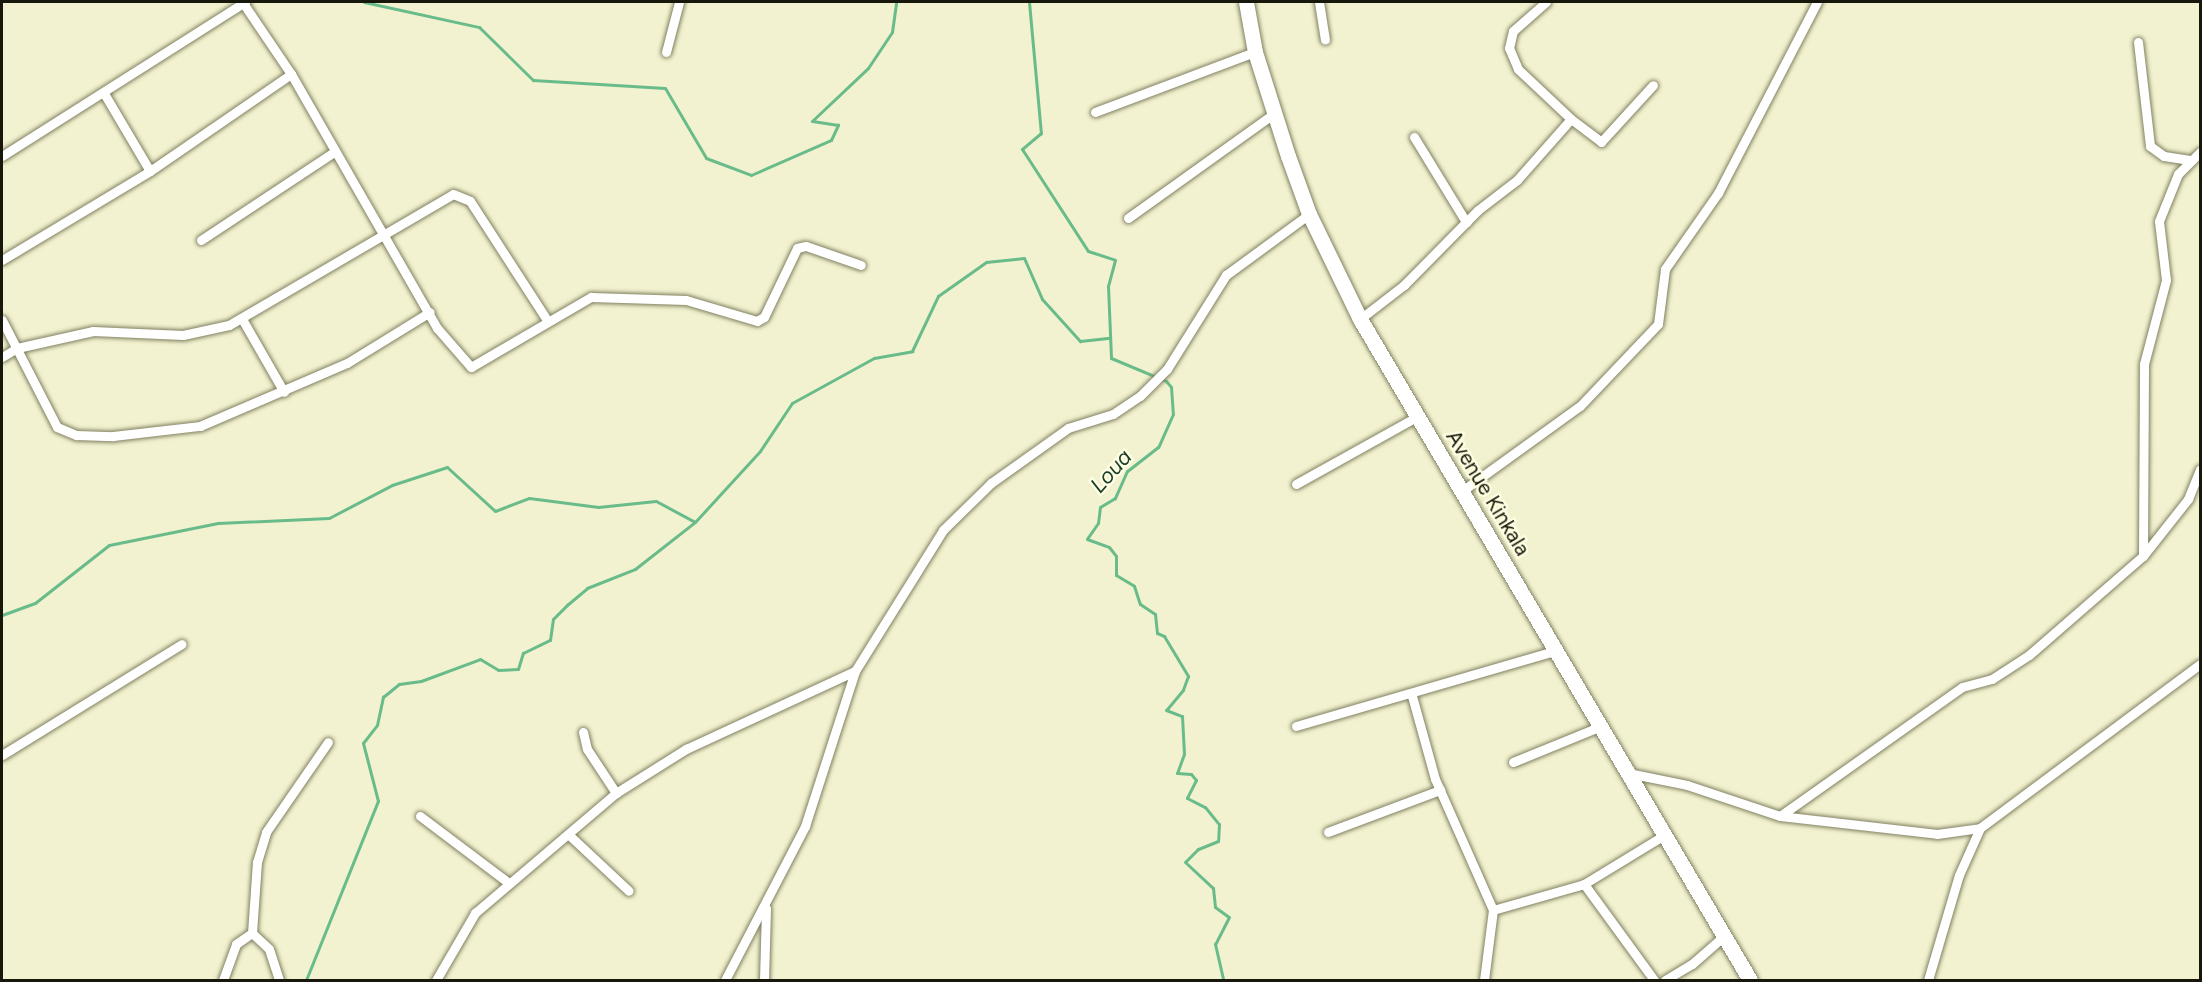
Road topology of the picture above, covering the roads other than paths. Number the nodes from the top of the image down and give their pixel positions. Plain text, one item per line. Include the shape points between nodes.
1 (244, 2) edge
2 (679, 2) edge
3 (1246, 2) edge
4 (1319, 2) edge
5 (1546, 2) edge
6 (1817, 2) edge
7 (1325, 40) dead end
8 (2138, 42) dead end
9 (666, 52) dead end
10 (1255, 52) junction
11 (291, 74) junction
12 (1653, 85) dead end
13 (105, 94) junction
14 (1095, 112) dead end
15 (1273, 114) junction
16 (1571, 119) junction
17 (1414, 137) dead end
18 (334, 152) junction
19 (2200, 153) edge
20 (2, 156) edge
21 (2190, 160) junction
22 (150, 171) junction
23 (1309, 214) junction
24 (1128, 218) dead end
25 (1466, 222) junction
26 (385, 234) junction
27 (201, 240) dead end
28 (2, 260) edge
29 (861, 266) dead end
30 (430, 312) junction
31 (1360, 319) junction
32 (2, 320) edge
33 (242, 320) junction
34 (547, 320) junction
35 (17, 348) junction
36 (2, 357) edge
37 (284, 392) junction
38 (1418, 416) junction
39 (2200, 469) edge
40 (1296, 484) dead end
41 (1462, 491) junction
42 (2143, 556) junction
43 (182, 644) dead end
44 (1558, 650) junction
45 (2200, 664) edge
46 (855, 671) junction
47 (1412, 696) junction
48 (1296, 726) dead end
49 (1600, 726) junction
50 (583, 732) dead end
51 (328, 742) dead end
52 (2, 755) edge
53 (1513, 762) dead end
54 (1627, 773) junction
55 (1440, 790) junction
56 (616, 793) junction
57 (420, 816) dead end
58 (1780, 816) junction
59 (1980, 828) junction
60 (1328, 832) dead end
61 (568, 834) junction
62 (1666, 834) junction
63 (509, 883) junction
64 (1584, 884) junction
65 (629, 891) dead end
66 (767, 905) junction
67 (1493, 910) junction
68 (252, 933) junction
69 (1724, 936) junction
70 (223, 981) edge
71 (279, 981) edge
72 (436, 981) edge
73 (725, 981) edge
74 (764, 981) edge
75 (1484, 981) edge
76 (1654, 981) edge
77 (1665, 981) edge
78 (1750, 981) edge
79 (1928, 981) edge

1 - 11 street
1 - 13 street
2 - 9 street
3 - 10 main road, Avenue Kinkala
4 - 7 street
5 - 16 street via 1513,32 1509,48 1518,69
6 - 41 street via 1718,192 1665,269 1658,324 1580,406
8 - 21 street via 2150,146 2164,156
10 - 14 street
10 - 15 main road, Avenue Kinkala
11 - 18 street
11 - 22 street
12 - 16 street via 1601,142
13 - 20 street
13 - 22 street
15 - 23 main road, Avenue Kinkala
15 - 24 street
16 - 25 street via 1517,180
17 - 25 street
18 - 26 street
18 - 27 street
19 - 21 street
21 - 42 street via 2163,203 2159,221 2166,280 2144,364
22 - 28 street
23 - 31 main road, Avenue Kinkala
23 - 46 street via 1226,275 1155,382 1113,414 1068,428 970,500 943,530
25 - 31 street via 1404,285
26 - 30 street
26 - 33 street
26 - 34 street via 445,196 465,196
29 - 34 street via 806,246 797,248 764,317 757,321 686,300 638,301 603,295
30 - 34 street via 447,342 471,367
30 - 37 street via 347,363
31 - 38 main road, Avenue Kinkala
32 - 35 street
33 - 35 street via 208,332 136,335 93,331
33 - 37 street
35 - 36 street
35 - 37 street via 57,427 76,435 144,434 200,426
38 - 40 street
38 - 41 main road, Avenue Kinkala
39 - 42 street via 2187,499
41 - 44 main road, Avenue Kinkala
42 - 58 street via 2029,655 1992,679 1962,687
43 - 52 street
44 - 47 street
44 - 49 main road, Avenue Kinkala
45 - 59 street
46 - 56 street via 686,749
46 - 66 street via 806,826
47 - 48 street
47 - 55 street
49 - 53 street
49 - 54 main road, Avenue Kinkala
50 - 56 street via 587,749
51 - 68 street via 266,832 257,862
54 - 58 street via 1687,785
54 - 62 main road, Avenue Kinkala
55 - 60 street
55 - 67 street
56 - 61 street
57 - 63 street
58 - 59 street via 1946,835
59 - 79 street via 1959,875
61 - 63 street
61 - 65 street
62 - 64 street
62 - 69 main road, Avenue Kinkala
63 - 72 street via 475,914
64 - 67 street
64 - 76 street
66 - 73 street
66 - 74 street
67 - 75 street
68 - 70 street via 236,944
68 - 71 street via 269,949
69 - 77 street
69 - 78 main road, Avenue Kinkala

